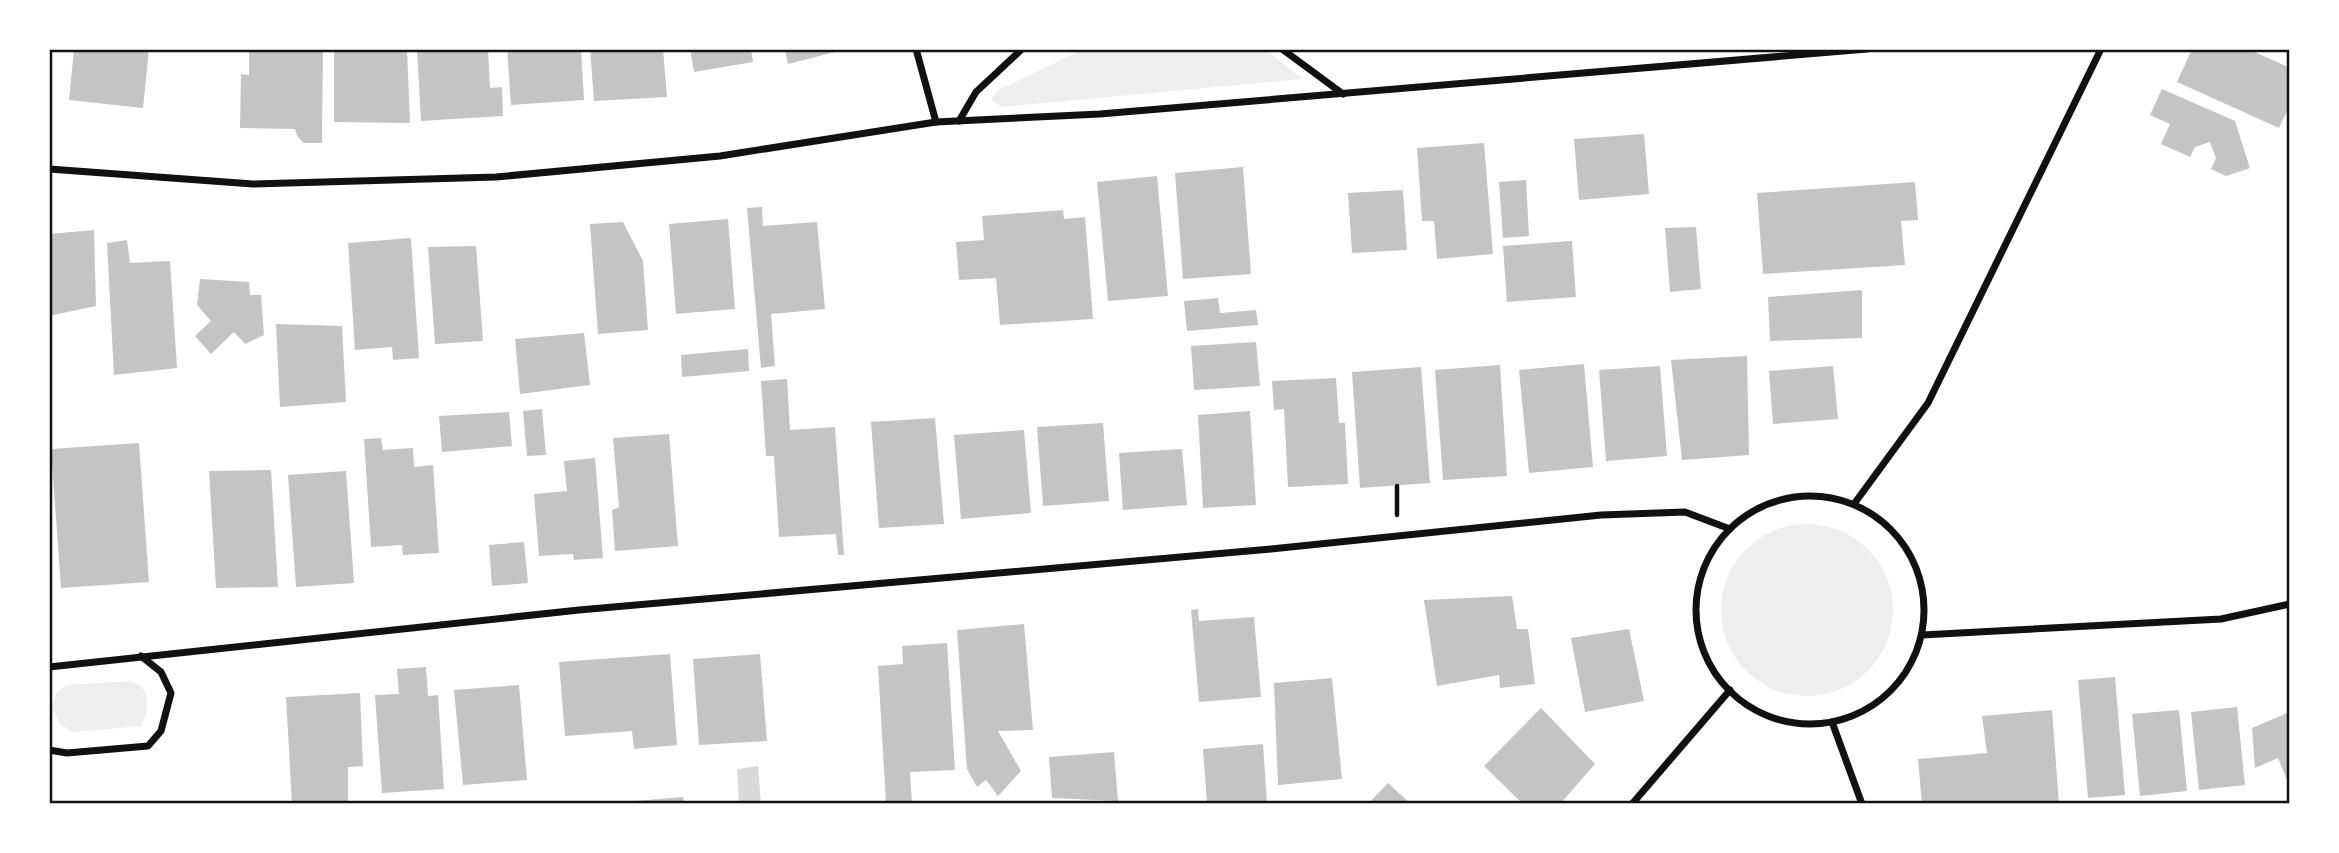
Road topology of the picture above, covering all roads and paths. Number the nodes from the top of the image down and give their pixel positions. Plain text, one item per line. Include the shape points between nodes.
1 (916, 49) edge
2 (1022, 49) edge
3 (1282, 49) edge
4 (1867, 49) edge
5 (2101, 49) edge
6 (1343, 94) junction
7 (959, 121) junction
8 (936, 122) junction
9 (49, 169) edge
10 (1854, 504) junction
11 (1730, 529) junction
12 (2290, 604) edge
13 (1922, 635) junction
14 (141, 656) junction
15 (49, 667) edge
16 (1730, 690) junction
17 (1832, 722) junction
18 (49, 750) edge
19 (1632, 804) edge
20 (1863, 804) edge

1 - 8 street
2 - 7 street via 976,92
3 - 6 street
4 - 6 street
5 - 10 street via 1928,402
6 - 7 street
7 - 8 street
8 - 9 street via 720,156 496,177 253,184
10 - 11 street via 1822,496 1788,498 1756,509
10 - 13 street via 1881,520 1903,543 1919,572 1924,603
11 - 14 street via 1685,512 1601,515 579,610
11 - 16 street via 1708,557 1697,592 1697,627 1709,662
12 - 13 street via 2221,619
13 - 17 street via 1910,666 1890,692 1863,711
14 - 15 street
14 - 18 street via 161,672 171,693 161,731 148,746
16 - 17 street via 1776,719
16 - 19 street
17 - 20 street

